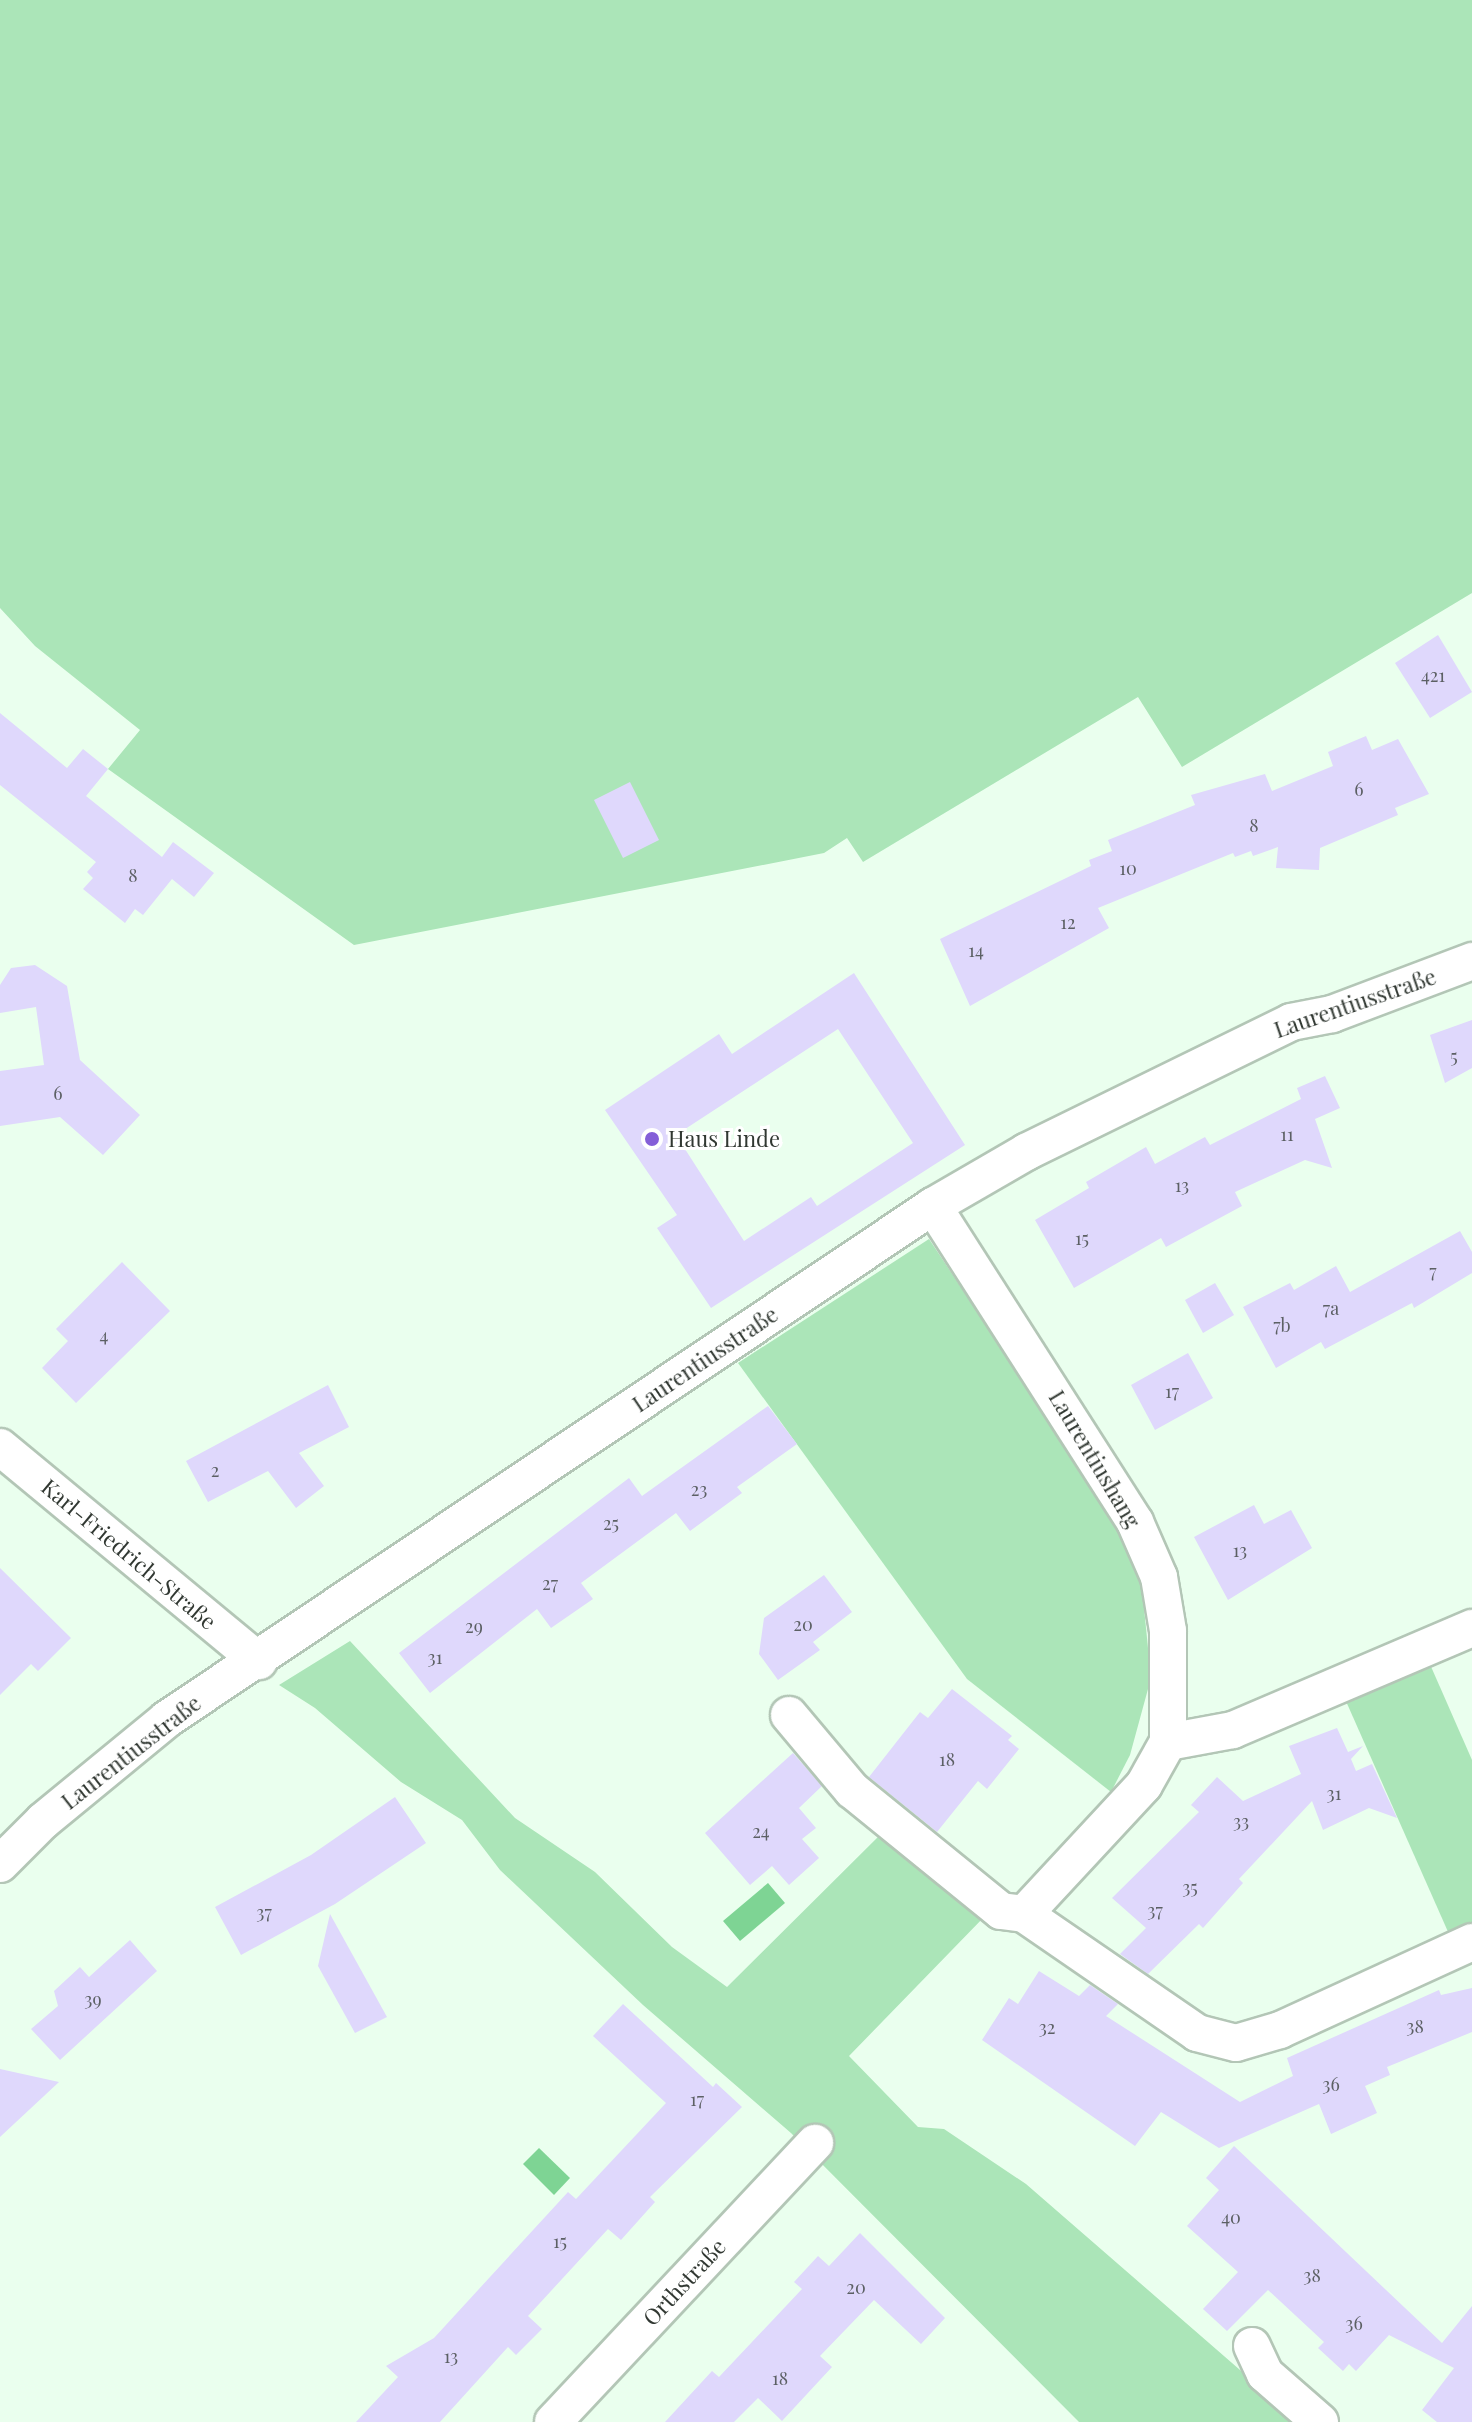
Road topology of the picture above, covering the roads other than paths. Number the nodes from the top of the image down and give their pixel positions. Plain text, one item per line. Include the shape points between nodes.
1 (1472, 961) edge
2 (933, 1206) junction
3 (0, 1447) edge
4 (1472, 1628) edge
5 (259, 1661) junction
6 (789, 1715) dead end
7 (1168, 1742) junction
8 (0, 1864) edge
9 (1024, 1914) junction
10 (1472, 1942) edge
11 (815, 2143) dead end
12 (1252, 2346) dead end
13 (553, 2422) edge
14 (1320, 2422) edge

1 - 2 street, Laurentiusstraße via 1332,1014 1291,1022 1026,1152
2 - 5 street, Laurentiusstraße
2 - 7 street, Laurentiushang via 1135,1522 1159,1577 1168,1631
3 - 5 street, Karl-Friedrich-Straße
4 - 7 street via 1233,1730
5 - 8 street, Laurentiusstraße via 167,1719 43,1821
6 - 9 street via 852,1790 1001,1911
7 - 9 street, Laurentiushang via 1144,1785
9 - 10 street via 1197,2033 1236,2043 1280,2030
11 - 13 street, Orthstraße
12 - 14 street via 1265,2374

